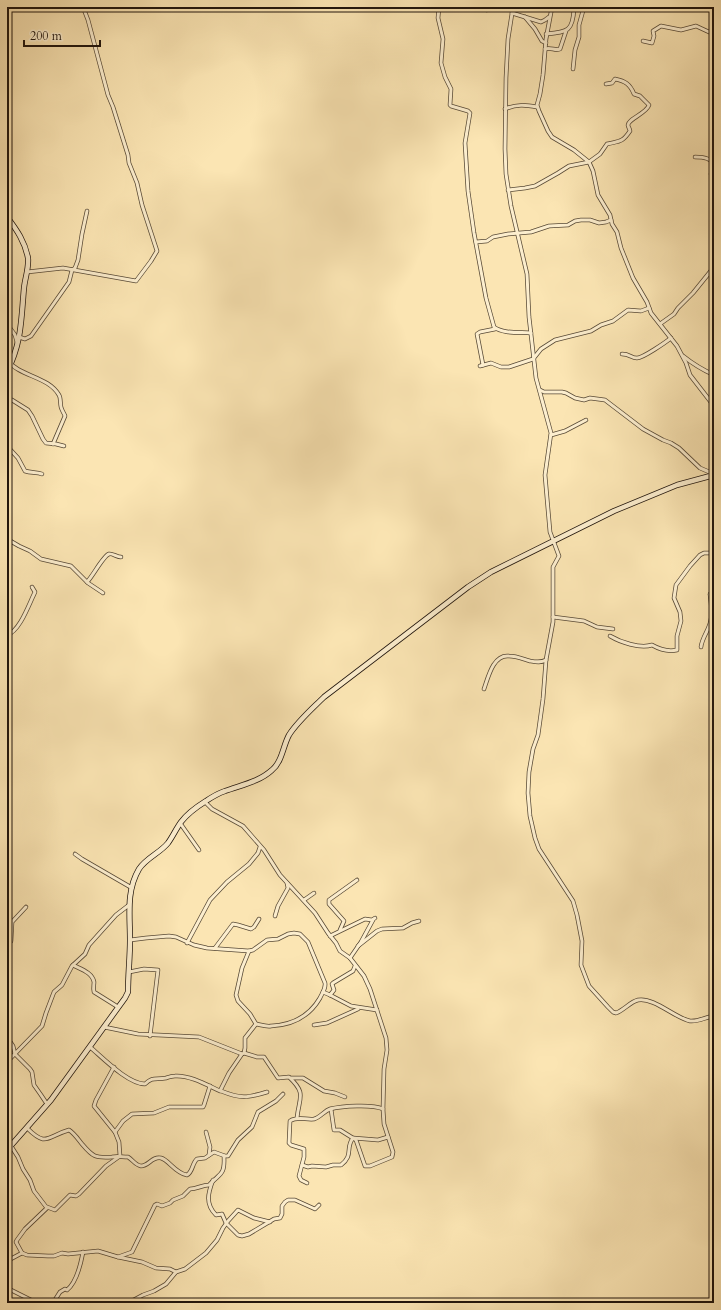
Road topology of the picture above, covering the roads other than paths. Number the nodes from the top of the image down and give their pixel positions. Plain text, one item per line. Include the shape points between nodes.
1 (83, 7) edge
2 (439, 7) edge
3 (477, 7) edge
4 (495, 7) edge
5 (505, 7) edge
6 (552, 7) edge
7 (584, 7) edge
8 (574, 8) dead end
9 (512, 10) edge
10 (550, 16) junction
11 (525, 17) junction
12 (566, 31) junction
13 (713, 31) edge
14 (546, 34) junction
15 (643, 41) dead end
16 (546, 43) junction
17 (545, 49) junction
18 (573, 69) dead end
19 (606, 84) dead end
20 (537, 107) junction
21 (505, 109) junction
22 (695, 157) dead end
23 (589, 162) junction
24 (714, 164) edge
25 (714, 177) edge
26 (508, 190) junction
27 (86, 211) dead end
28 (7, 217) edge
29 (611, 220) junction
30 (516, 233) junction
31 (476, 242) junction
32 (714, 267) edge
33 (72, 270) junction
34 (27, 272) junction
35 (649, 308) junction
36 (7, 324) edge
37 (660, 324) junction
38 (496, 329) junction
39 (531, 333) junction
40 (19, 337) junction
41 (671, 338) junction
42 (18, 346) junction
43 (622, 354) dead end
44 (682, 355) junction
45 (533, 359) junction
46 (7, 360) edge
47 (11, 365) junction
48 (7, 372) edge
49 (714, 375) edge
50 (539, 389) junction
51 (7, 399) edge
52 (714, 406) edge
53 (586, 420) dead end
54 (551, 435) junction
55 (53, 444) junction
56 (7, 446) edge
57 (64, 446) dead end
58 (42, 474) dead end
59 (714, 474) edge
60 (7, 539) edge
61 (553, 540) junction
62 (714, 553) edge
63 (121, 557) dead end
64 (87, 582) junction
65 (32, 587) dead end
66 (103, 593) dead end
67 (710, 594) dead end
68 (713, 611) edge
69 (553, 617) junction
70 (712, 623) edge
71 (613, 629) dead end
72 (7, 636) edge
73 (610, 636) dead end
74 (701, 648) dead end
75 (546, 660) junction
76 (484, 689) dead end
77 (211, 798) junction
78 (205, 802) junction
79 (210, 808) junction
80 (180, 823) junction
81 (260, 846) junction
82 (199, 850) dead end
83 (75, 854) dead end
84 (357, 880) dead end
85 (287, 881) junction
86 (132, 888) junction
87 (314, 893) dead end
88 (304, 900) junction
89 (128, 905) junction
90 (26, 908) dead end
91 (275, 916) dead end
92 (259, 919) dead end
93 (419, 921) dead end
94 (340, 930) junction
95 (330, 936) junction
96 (130, 940) junction
97 (187, 943) junction
98 (7, 946) edge
99 (358, 946) junction
100 (215, 948) junction
101 (249, 951) junction
102 (350, 958) junction
103 (73, 965) junction
104 (355, 966) junction
105 (129, 972) junction
106 (323, 992) junction
107 (330, 994) junction
108 (118, 1007) junction
109 (360, 1008) junction
110 (377, 1010) junction
111 (714, 1016) edge
112 (256, 1024) junction
113 (314, 1025) dead end
114 (104, 1027) junction
115 (150, 1036) junction
116 (7, 1037) edge
117 (90, 1047) junction
118 (243, 1053) junction
119 (15, 1054) junction
120 (7, 1062) edge
121 (114, 1067) junction
122 (291, 1078) junction
123 (210, 1086) junction
124 (221, 1091) junction
125 (267, 1092) dead end
126 (283, 1094) dead end
127 (344, 1097) dead end
128 (47, 1104) junction
129 (331, 1109) junction
130 (383, 1109) junction
131 (297, 1118) junction
132 (27, 1128) junction
133 (115, 1132) junction
134 (206, 1132) dead end
135 (388, 1137) junction
136 (353, 1138) junction
137 (9, 1148) edge
138 (209, 1155) junction
139 (224, 1156) junction
140 (118, 1157) junction
141 (302, 1165) junction
142 (213, 1180) junction
143 (307, 1183) dead end
144 (319, 1205) dead end
145 (47, 1207) junction
146 (270, 1222) junction
147 (226, 1223) junction
148 (83, 1252) junction
149 (22, 1253) junction
150 (118, 1257) junction
151 (7, 1261) edge
152 (176, 1272) junction
153 (7, 1288) edge
154 (37, 1303) edge
155 (53, 1303) edge
156 (128, 1303) edge

1 - 33 street via 157,251 136,281
2 - 31 street via 438,18 443,39 441,63 451,89 450,105 470,113 465,151
3 - 4 street via 487,10
5 - 9 street
6 - 10 street
7 - 18 street
8 - 12 street via 572,23
9 - 11 street
9 - 21 street
10 - 11 street via 541,22
10 - 14 street
11 - 16 street
12 - 14 street
12 - 17 street via 560,49
13 - 15 street via 696,26 681,30 661,26 654,31 652,43
14 - 16 street
16 - 17 street
17 - 20 street
19 - 23 street via 612,83 615,79 627,83 634,94 650,106 630,121 630,131 623,139 607,144 600,154
20 - 21 street via 516,105
20 - 23 street via 550,134
21 - 26 street
22 - 24 street via 707,159
23 - 26 street via 569,166 535,186
23 - 29 street via 598,195
24 - 25 street via 711,174
26 - 30 street
27 - 33 street via 78,260
28 - 34 main road via 24,243 28,258
29 - 30 street via 599,223 581,220 568,225
29 - 35 street via 618,232 621,248 633,278
30 - 31 street
30 - 39 street via 526,274
31 - 38 street via 486,298
32 - 37 street via 674,314
33 - 34 street via 60,268
33 - 40 street via 69,282 33,334 28,338
34 - 40 main road
35 - 37 street
35 - 45 street via 641,311 628,310 591,331 555,340 541,349
36 - 42 street via 15,335
37 - 41 street
38 - 39 street
38 - 45 street via 477,334 481,366 492,364 509,367
39 - 45 street
40 - 42 main road
41 - 43 street via 640,358
41 - 44 street
42 - 47 main road
44 - 49 street via 701,370
44 - 52 street via 690,374
45 - 50 street
46 - 47 street
47 - 48 main road
47 - 55 street via 31,377 46,382 59,396 65,416
50 - 54 street
50 - 59 street via 544,392 564,392 584,400 605,400 641,428 674,444 700,468
51 - 55 street via 28,410 43,439
53 - 54 street
54 - 61 street via 546,475
55 - 57 street
56 - 58 street via 25,470
59 - 61 main road via 668,489 604,515
60 - 64 street via 41,559 71,566
61 - 69 street via 559,556 554,566
61 - 77 main road via 468,586 329,694 291,733 278,763 269,773
62 - 73 street via 700,555 675,587 674,598 681,621 677,650 668,651 652,645 635,646
63 - 64 street via 108,554
64 - 66 street
65 - 72 street via 35,592 28,607 12,634
67 - 68 street
68 - 70 street
69 - 71 street
69 - 75 street
70 - 74 street
75 - 76 street via 537,662 509,656 501,657 491,671
75 - 111 street via 538,736 530,760 530,816 539,849 573,901 582,941 581,965 589,986 608,1008 615,1012 620,1012 640,1000 658,1005 692,1021
77 - 78 main road
77 - 79 street
78 - 79 street
78 - 80 main road
79 - 81 street via 243,826
80 - 82 street
80 - 86 main road via 166,845 140,868
81 - 85 street
81 - 97 street via 249,864 227,882 205,906
83 - 86 street
84 - 94 street via 329,900 329,904 344,921
85 - 88 street
85 - 91 street via 288,888
86 - 89 main road
87 - 88 street
88 - 95 street
89 - 96 main road
89 - 103 street via 116,915
90 - 98 street via 12,922 11,941
92 - 100 street via 250,930 233,925
93 - 99 street via 400,929 377,931
94 - 95 street
94 - 99 street via 365,919 374,919
95 - 102 street via 340,951
96 - 97 street via 169,936
96 - 105 main road
97 - 100 street
99 - 102 street
100 - 101 street
101 - 106 street via 270,939 300,934 312,950 325,984
101 - 112 street via 236,995 238,1002
102 - 104 street
103 - 108 street via 92,977 94,992
103 - 119 street via 62,985 54,992 42,1026
104 - 107 street via 353,971 333,983 334,990
104 - 110 street via 369,986
105 - 108 main road via 128,992
105 - 115 street via 144,968 158,970
106 - 107 street
106 - 112 street via 314,1008 292,1023 270,1027
107 - 109 street
108 - 114 main road
109 - 110 street
109 - 113 street via 327,1023
110 - 130 street via 387,1050
112 - 118 street via 246,1038
114 - 115 street
114 - 117 main road
115 - 118 street via 199,1037
116 - 119 street
117 - 121 street
117 - 128 main road
118 - 122 street via 264,1057 278,1078
118 - 124 street
119 - 120 street
119 - 128 street via 32,1072 34,1085
121 - 123 street via 125,1077 142,1084 151,1079 184,1076
121 - 133 street via 94,1106
122 - 127 street via 303,1078 324,1090
122 - 131 street via 301,1094
123 - 124 street
123 - 133 street via 203,1107 169,1107 154,1113 132,1114
124 - 125 street via 242,1098
126 - 139 street via 258,1112 252,1128 238,1140 228,1156
128 - 132 main road
129 - 130 street via 360,1106
129 - 131 street via 322,1116
129 - 136 street via 334,1130 340,1130
130 - 135 street
131 - 141 street via 292,1119 289,1124 289,1143 304,1148
132 - 137 main road
132 - 140 street via 43,1139 69,1130 95,1157
133 - 140 street via 120,1150
134 - 138 street via 210,1147
135 - 136 street via 378,1140
135 - 136 street via 393,1156 370,1166 365,1166 357,1142
136 - 141 street via 348,1158 343,1165
137 - 145 street via 18,1156 34,1191
138 - 139 street via 214,1152
138 - 140 street via 196,1160 187,1176 174,1169 164,1159 154,1159 142,1166 130,1158
139 - 142 street via 222,1173
140 - 145 street via 79,1194 70,1195 55,1210
141 - 143 street via 299,1178
142 - 147 street via 208,1195 209,1202 215,1214 223,1215
142 - 150 street via 208,1185 190,1189 170,1204 154,1205 132,1252
144 - 146 street via 315,1209 296,1200 288,1200 282,1207 282,1216
145 - 149 street via 17,1240
146 - 147 street via 254,1218 239,1210
146 - 147 street via 246,1236 238,1234
147 - 152 street via 206,1253 186,1269
148 - 149 street via 54,1256
148 - 150 street via 98,1251
148 - 155 street via 78,1272 70,1288 60,1292
149 - 151 street
150 - 152 street
152 - 156 street via 166,1284
153 - 154 street

